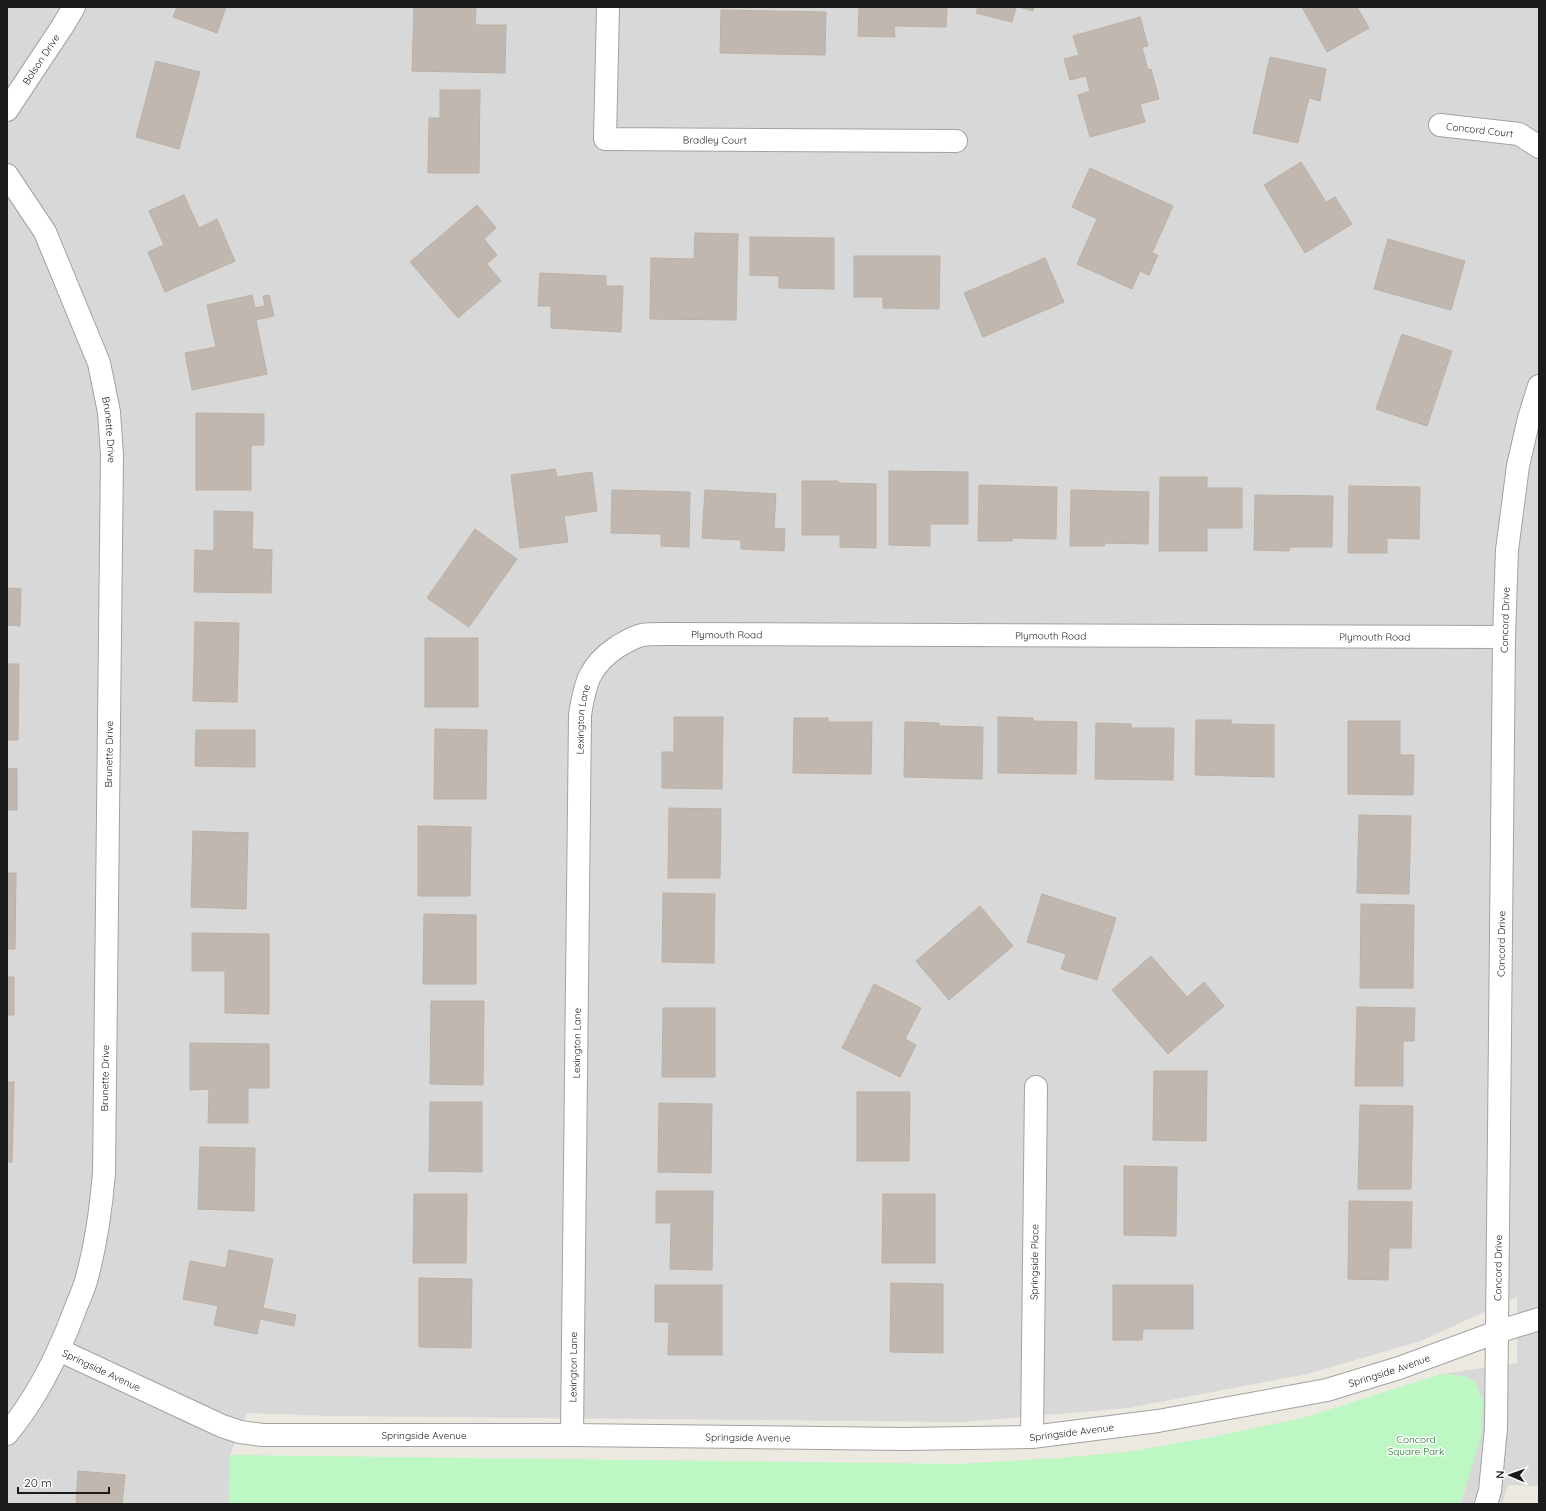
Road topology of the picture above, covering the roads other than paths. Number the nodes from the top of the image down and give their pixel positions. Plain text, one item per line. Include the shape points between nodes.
1 (74, 7) edge
2 (608, 7) edge
3 (7, 110) edge
4 (1440, 125) dead end
5 (956, 141) dead end
6 (1539, 147) edge
7 (7, 175) edge
8 (1539, 386) edge
9 (1504, 637) junction
10 (604, 656) joint
11 (1036, 1088) dead end
12 (1539, 1319) edge
13 (1497, 1332) junction
14 (59, 1350) junction
15 (7, 1434) edge
16 (572, 1435) junction
17 (1032, 1437) junction
18 (1486, 1504) edge

1 - 3 street, Bolson Drive
2 - 5 street, Bradley Court via 605,139
4 - 6 street, Concord Court via 1519,134
7 - 14 street, Brunette Drive via 45,232 99,363 109,412 112,455 104,1173 95,1244 86,1282
8 - 9 street, Concord Drive via 1518,466 1507,550
9 - 10 street, Plymouth Road via 664,634 641,635
9 - 13 street, Concord Drive
10 - 16 street, Lexington Lane via 592,670 583,692 580,715
11 - 17 street, Springside Place
12 - 13 street, Springside Avenue
13 - 17 street, Springside Avenue via 1399,1368 1327,1390 1158,1421
13 - 18 street, Concord Drive via 1496,1428 1490,1491
14 - 15 street, Springside Avenue via 17,1422
14 - 16 street, Springside Avenue via 240,1432 263,1435
16 - 17 street, Springside Avenue via 904,1439

